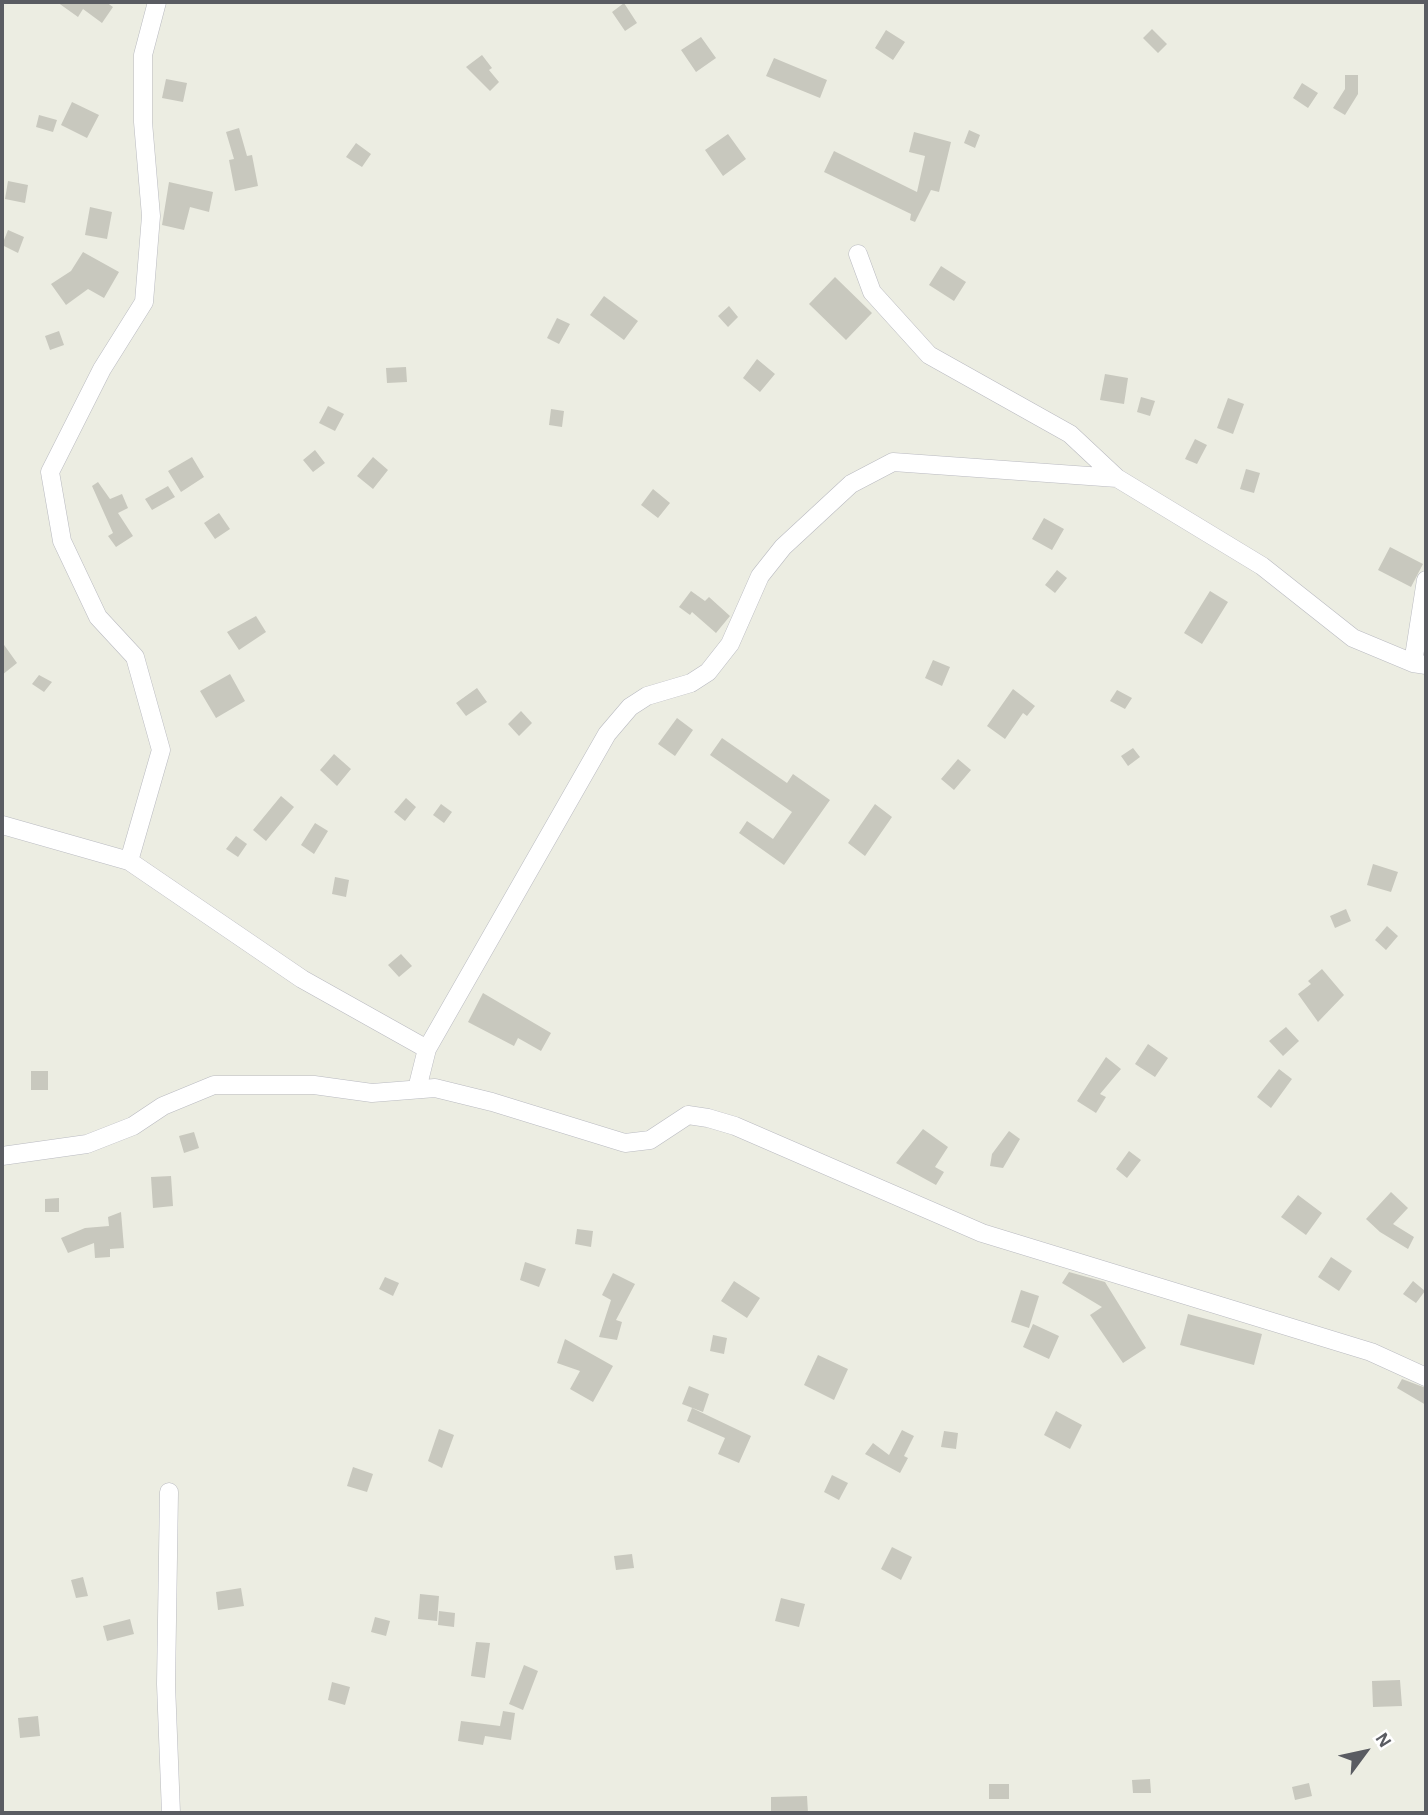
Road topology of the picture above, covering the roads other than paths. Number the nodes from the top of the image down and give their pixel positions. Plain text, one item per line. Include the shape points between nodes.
1 (157, 2) edge
2 (858, 254) dead end
3 (1117, 478) junction
4 (1426, 580) edge
5 (1420, 664) edge
6 (2, 825) edge
7 (129, 861) junction
8 (427, 1049) junction
9 (417, 1090) junction
10 (2, 1156) edge
11 (1426, 1377) edge
12 (169, 1492) dead end
13 (171, 1813) edge

1 - 7 street via 143,55 151,216 144,302 102,369 50,472 62,541 98,617 135,657 160,750
2 - 3 street via 872,292 929,355 1070,434
3 - 5 street via 1262,566 1353,638
3 - 8 street via 893,462 850,484 783,547 760,576 730,644 708,672 691,683 647,696 630,707 607,734
4 - 5 street
6 - 7 street
7 - 8 street via 302,979
8 - 9 street
9 - 10 street via 372,1093 314,1085 214,1085 87,1144
9 - 11 street via 435,1088 492,1102 625,1143 650,1140 688,1115 708,1118 982,1233 1371,1352
12 - 13 street via 166,1684

